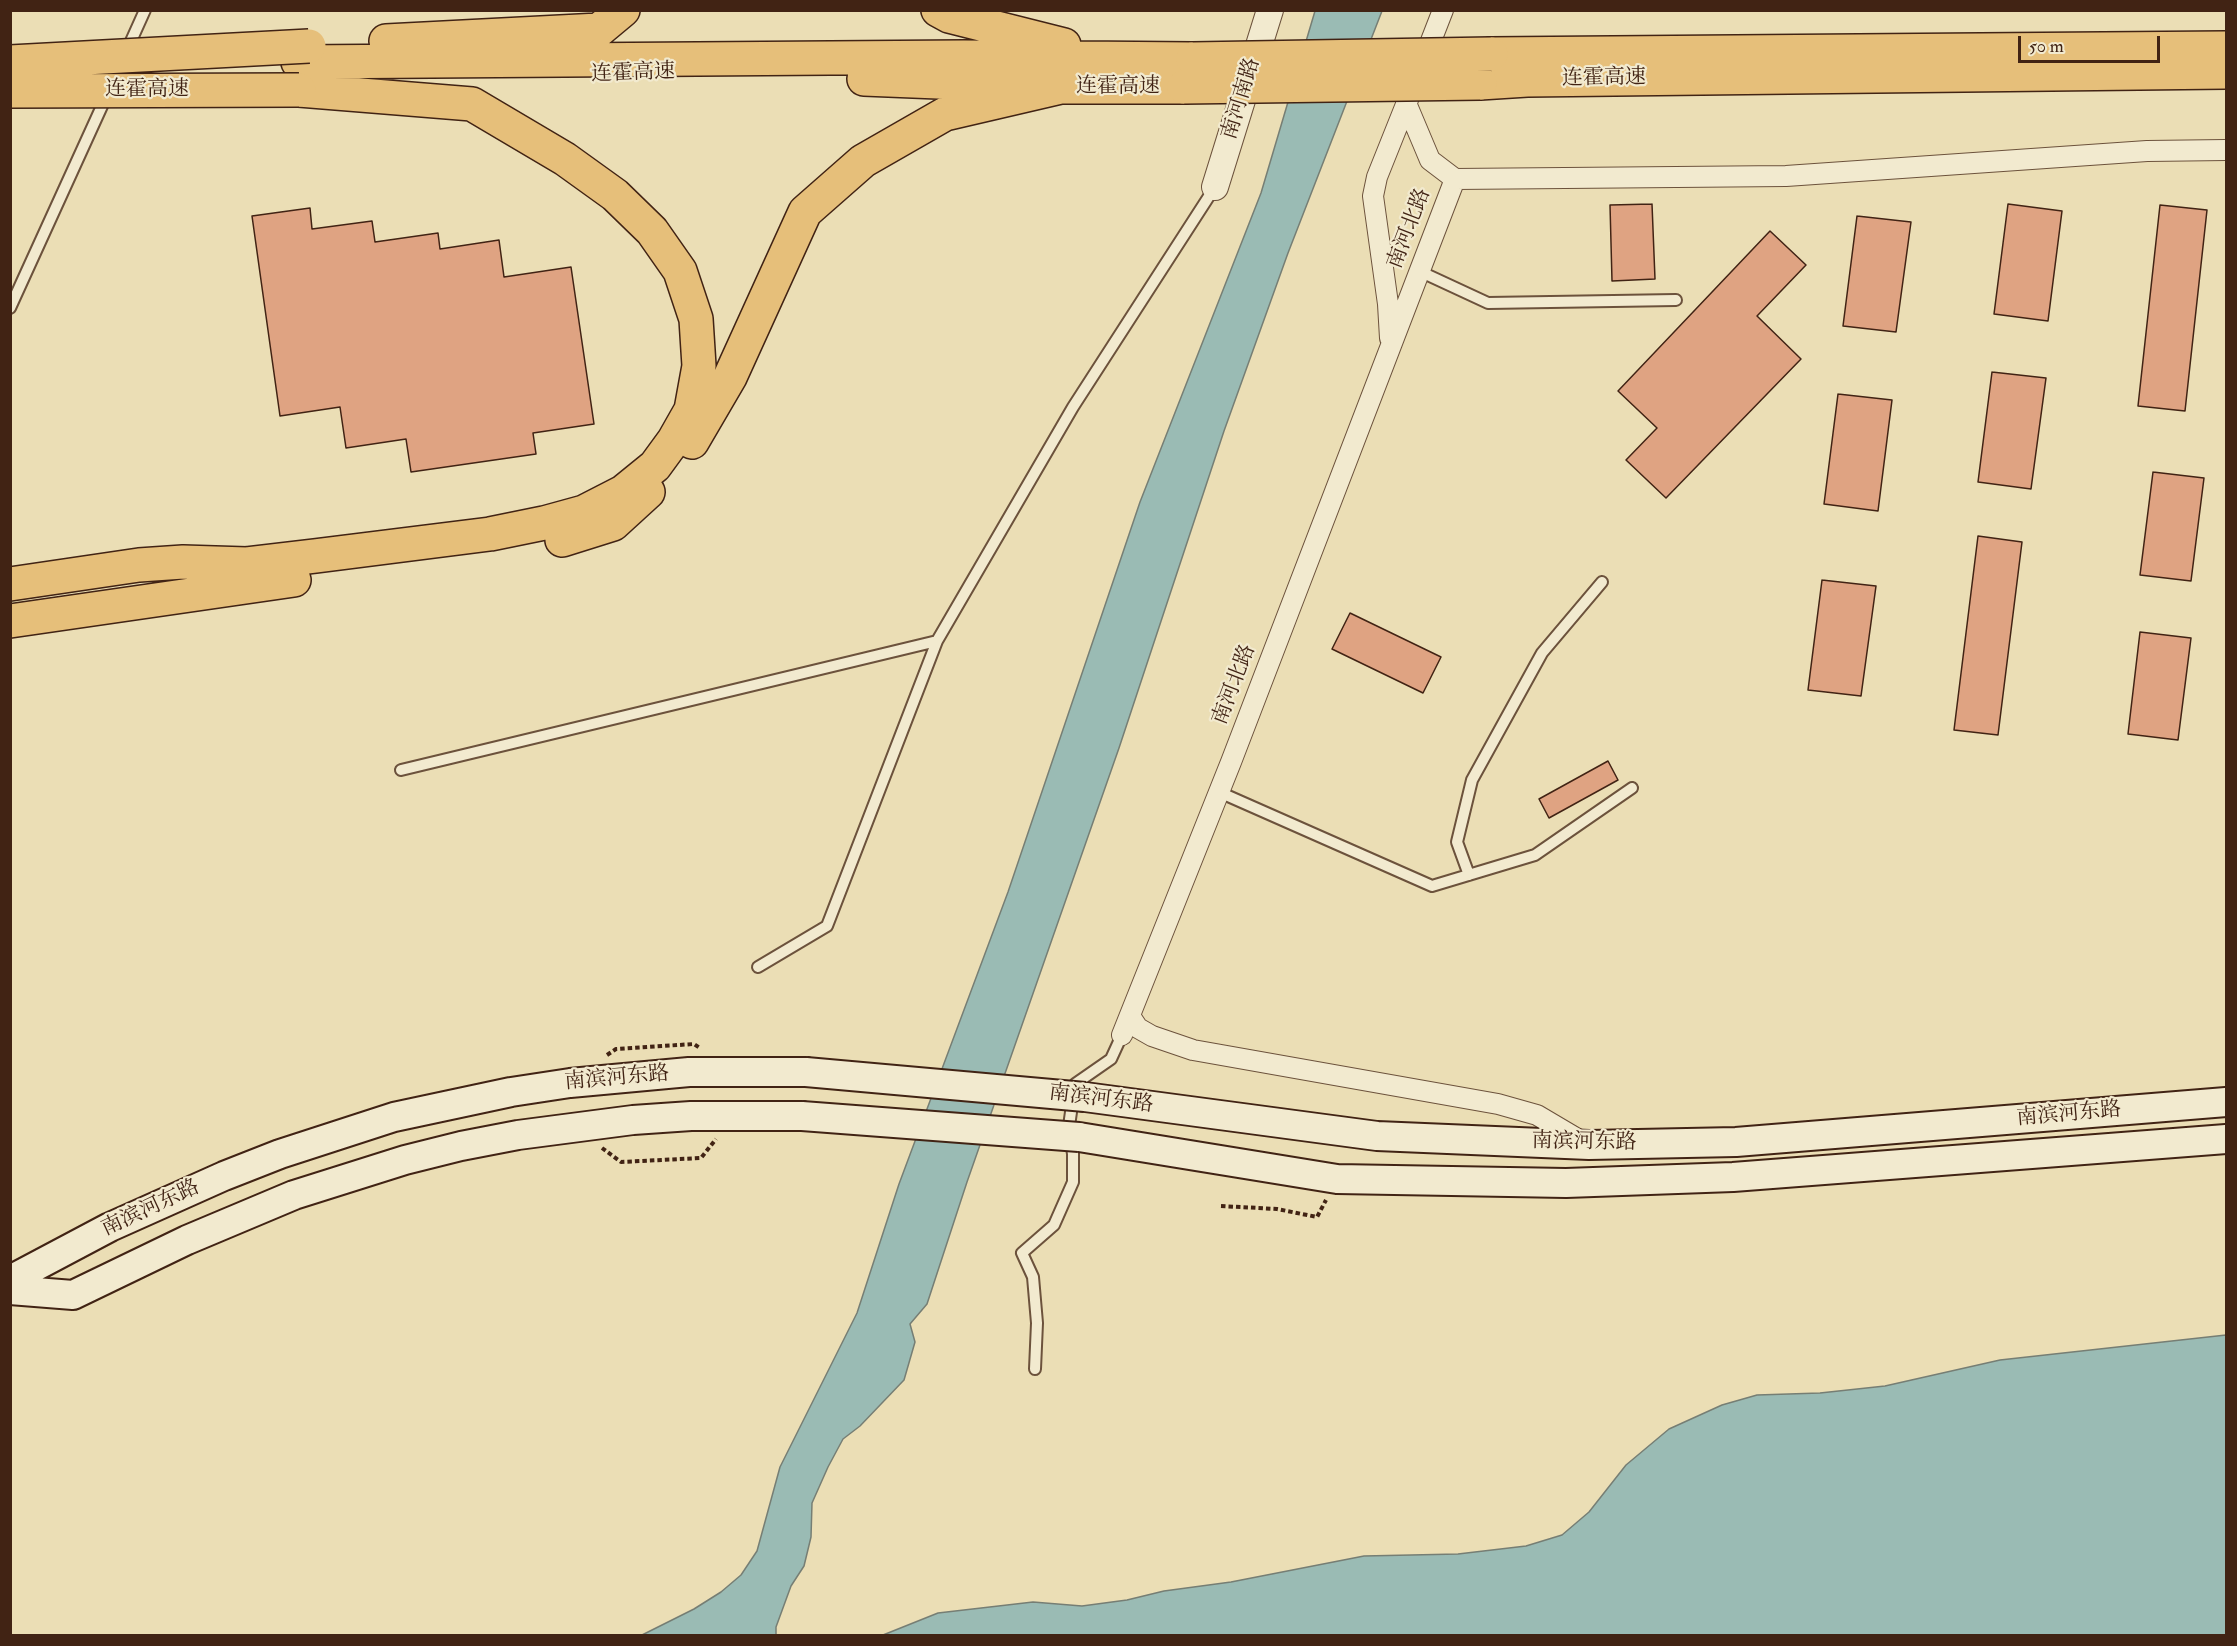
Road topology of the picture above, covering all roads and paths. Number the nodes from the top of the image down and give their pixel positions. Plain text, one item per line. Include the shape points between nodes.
1 (145, 10) edge
2 (623, 10) edge
3 (938, 10) edge
4 (1270, 10) edge
5 (1443, 10) edge
6 (2226, 48) edge
7 (1115, 58) junction
8 (10, 63) edge
9 (302, 66) junction
10 (1486, 68) junction
11 (2226, 72) edge
12 (1188, 73) junction
13 (1061, 87) junction
14 (10, 91) edge
15 (1406, 104) junction
16 (2226, 150) edge
17 (1455, 179) junction
18 (1215, 187) joint
19 (1419, 271) junction
20 (1676, 300) dead end
21 (10, 308) edge
22 (1389, 350) junction
23 (1602, 582) dead end
24 (10, 584) edge
25 (10, 621) edge
26 (937, 641) junction
27 (401, 770) dead end
28 (1632, 788) dead end
29 (1219, 792) junction
30 (1469, 875) junction
31 (758, 967) dead end
32 (1130, 1016) junction
33 (1122, 1035) joint
34 (2226, 1102) edge
35 (735, 1116) junction
36 (575, 1126) junction
37 (2226, 1139) edge
38 (1588, 1145) junction
39 (1221, 1206) dead end
40 (1317, 1217) dead end
41 (10, 1280) edge
42 (10, 1290) edge
43 (1035, 1369) dead end

1 - 21 lane
2 - 9 highway via 599,30
3 - 7 highway
4 - 18 street, 南河南路
5 - 15 street, 南河北路
6 - 10 highway, 连霍高速
7 - 9 highway, 连霍高速
7 - 12 highway, 连霍高速
8 - 9 highway, bridge
9 - 13 highway, 连霍高速 via 670,71
9 - 14 highway, 连霍高速, bridge
9 - 24 highway via 472,104 565,159 615,195 652,231 680,271 696,320 699,366 691,410 655,466 623,492 584,512 544,524 247,564 183,562
10 - 11 highway, 连霍高速 via 1527,80
10 - 12 highway, 连霍高速, bridge
12 - 13 highway, 连霍高速
13 - 25 highway via 945,114 863,161 805,212 730,377 697,436 653,487 613,524 572,538 515,549
15 - 17 street, 南河北路 via 1430,160
15 - 22 street, 南河北路 via 1372,196 1389,313
16 - 17 street via 2147,151 1786,176
17 - 19 street, 南河北路
18 - 26 lane via 1073,407
19 - 20 lane via 1488,303
19 - 22 street, 南河北路
22 - 29 street, 南河北路
23 - 30 lane via 1542,653 1472,780 1457,842
26 - 27 lane
26 - 31 lane via 827,926
28 - 30 lane via 1535,855
29 - 30 lane via 1432,886
29 - 32 street, 南河北路
32 - 33 street, 南河北路
32 - 38 street via 1138,1028 1152,1036 1193,1050 1457,1095 1537,1115
33 - 43 lane via 1111,1059 1075,1084 1069,1126 1073,1182 1054,1225 1022,1253 1033,1277
34 - 38 main road, 南滨河东路 via 1736,1142
35 - 36 main road, 南滨河东路
35 - 36 path via 700,1158 621,1162
35 - 37 main road, 南滨河东路, bridge via 802,1116 1079,1137 1337,1179 1566,1183 1733,1177
36 - 42 main road, 南滨河东路 via 461,1146 349,1176 240,1216 73,1295
38 - 41 main road, 南滨河东路, bridge via 1377,1136 1085,1097 806,1072 689,1072 511,1092 394,1117 325,1138 224,1176 110,1227
39 - 40 path via 1277,1209

